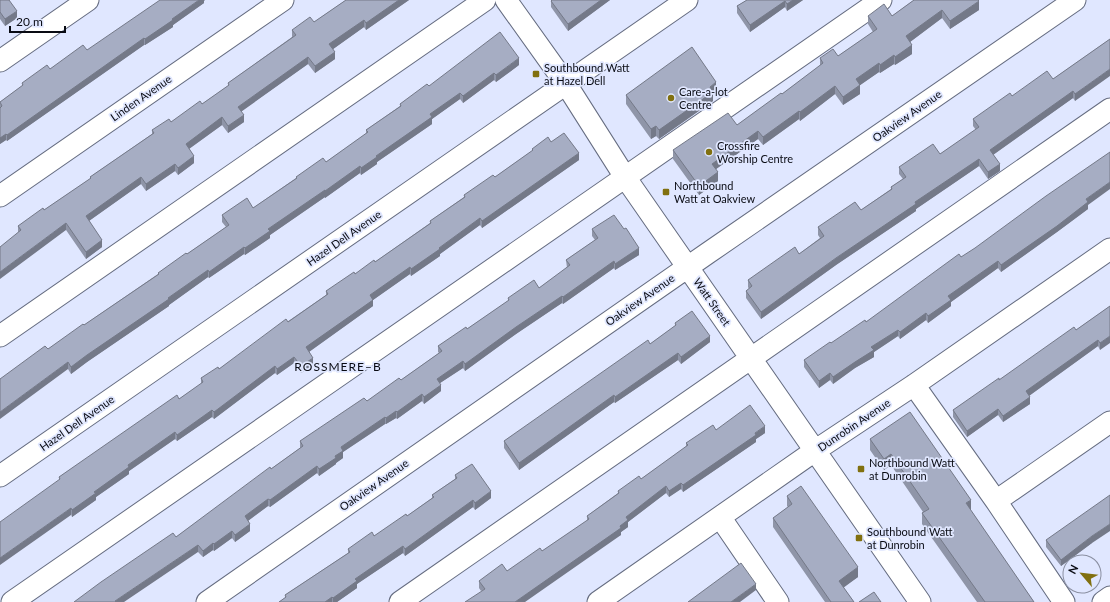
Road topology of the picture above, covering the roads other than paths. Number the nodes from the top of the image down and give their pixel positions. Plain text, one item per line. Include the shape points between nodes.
1 (88, 0) edge
2 (283, 0) edge
3 (485, 0) edge
4 (506, 0) edge
5 (687, 0) edge
6 (881, 0) edge
7 (1075, 0) edge
8 (0, 61) edge
9 (566, 84) junction
10 (1110, 109) edge
11 (625, 177) junction
12 (0, 196) edge
13 (1110, 249) edge
14 (688, 267) junction
15 (0, 336) edge
16 (751, 358) junction
17 (914, 385) junction
18 (1110, 422) edge
19 (816, 450) junction
20 (0, 476) edge
21 (996, 501) junction
22 (720, 518) junction
23 (1110, 597) edge
24 (12, 602) edge
25 (207, 602) edge
26 (400, 602) edge
27 (598, 602) edge
28 (778, 602) edge
29 (920, 602) edge
30 (1064, 602) edge
31 (1103, 602) edge

1 - 8 street
2 - 12 street, Linden Avenue
3 - 15 street
4 - 9 street, Watt Street
5 - 9 street, Hazel Dell Avenue
6 - 11 street
7 - 14 street, Oakview Avenue
9 - 11 street, Watt Street
9 - 20 street, Hazel Dell Avenue
10 - 16 street
11 - 14 street, Watt Street
11 - 24 street
13 - 17 street, Dunrobin Avenue
14 - 16 street, Watt Street
14 - 25 street, Oakview Avenue
16 - 19 street, Watt Street
16 - 26 street
17 - 19 street, Dunrobin Avenue
17 - 21 street
18 - 21 street
19 - 22 street, Dunrobin Avenue
19 - 29 street, Watt Street
21 - 30 street
22 - 27 street, Dunrobin Avenue
22 - 28 street
23 - 31 street

